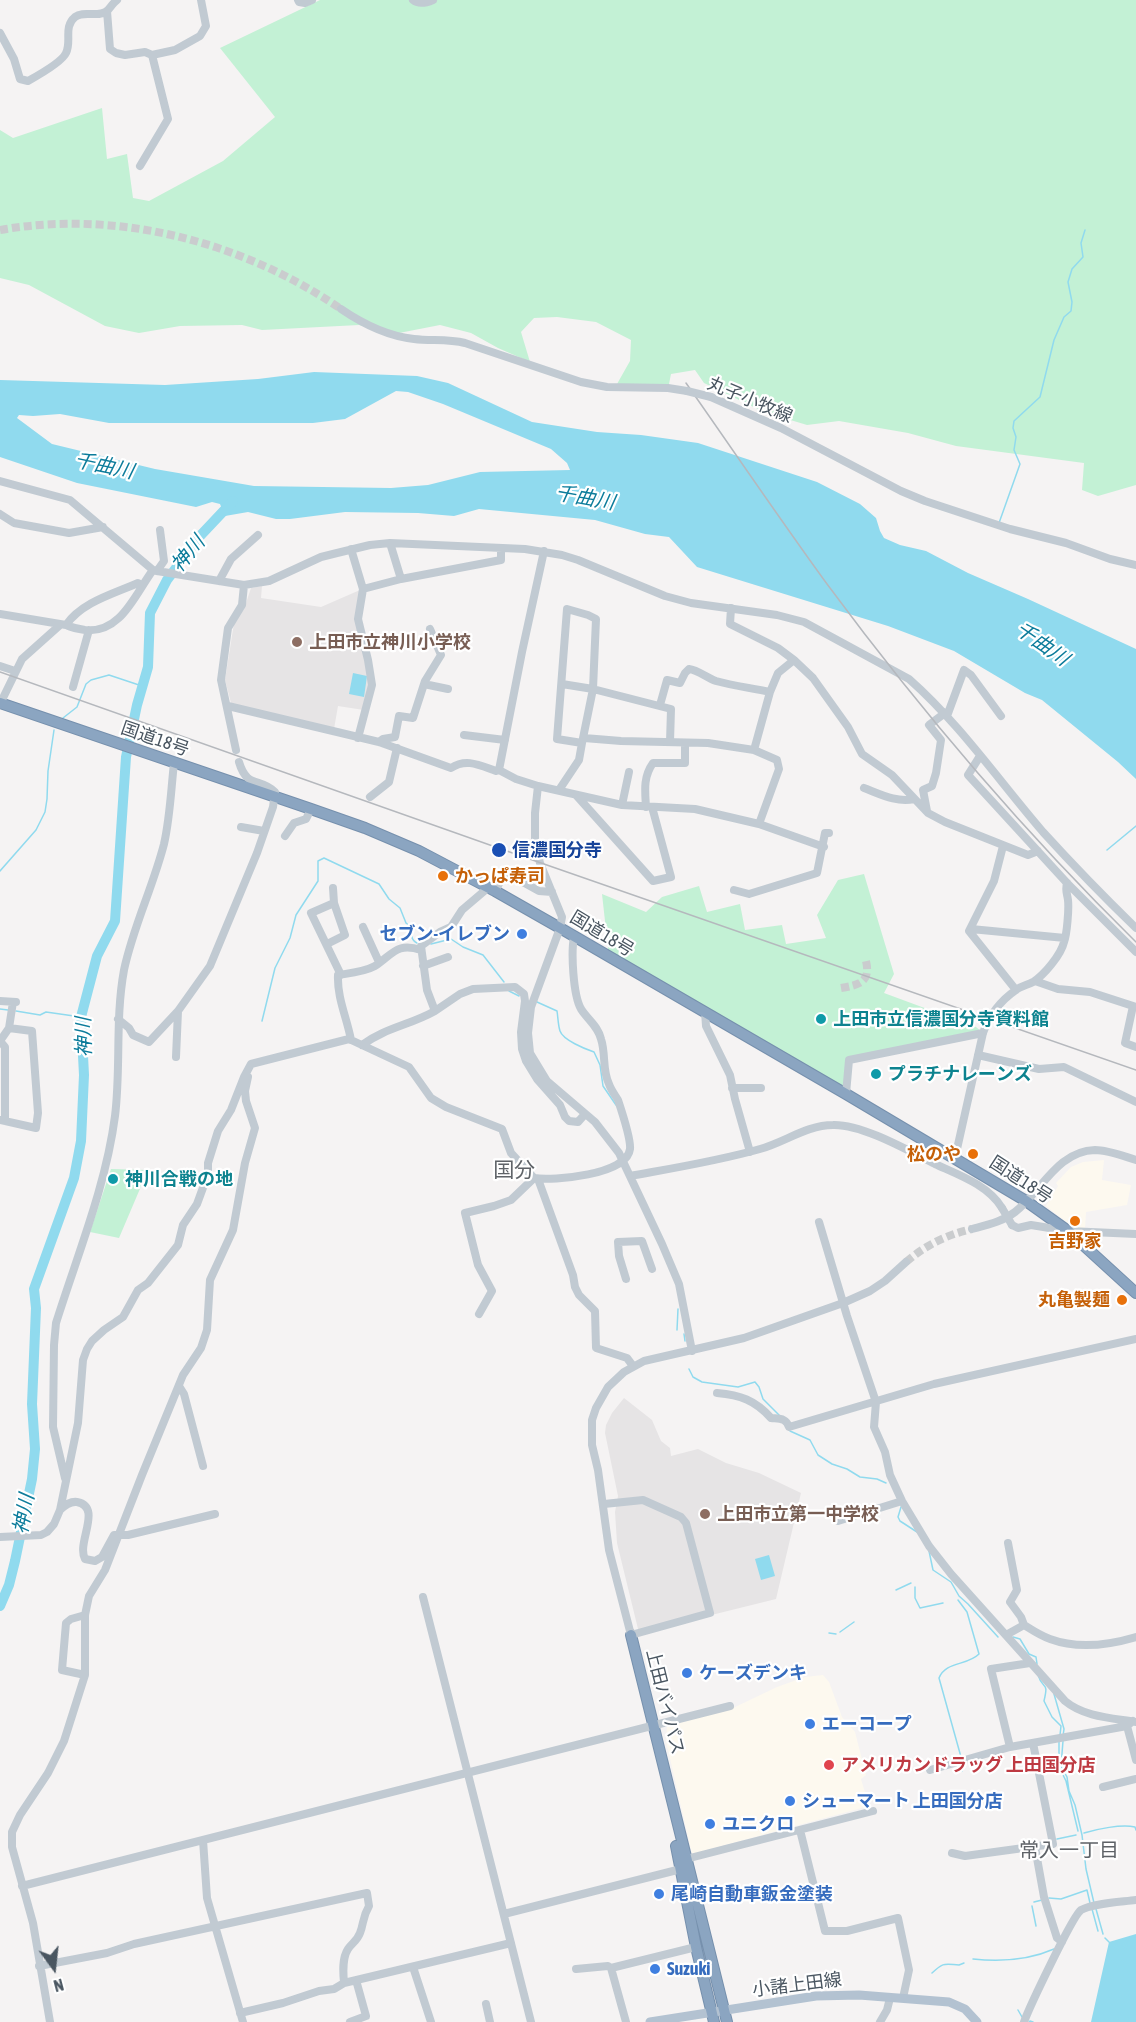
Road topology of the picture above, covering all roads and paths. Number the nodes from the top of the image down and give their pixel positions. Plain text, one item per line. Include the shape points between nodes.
1 (117, 0) edge
2 (201, 0) edge
3 (298, 0) edge
4 (312, 0) edge
5 (413, 0) edge
6 (433, 0) edge
7 (106, 11) junction
8 (0, 33) edge
9 (152, 55) junction
10 (140, 166) dead end
11 (341, 309) tunnel mouth
12 (0, 481) edge
13 (0, 514) edge
14 (103, 527) junction
15 (160, 530) dead end
16 (258, 535) dead end
17 (390, 543) junction
18 (501, 548) junction
19 (351, 549) junction
20 (544, 551) junction
21 (1136, 565) edge
22 (155, 570) junction
23 (401, 579) junction
24 (219, 581) junction
25 (142, 585) junction
26 (244, 585) junction
27 (363, 589) junction
28 (730, 608) junction
29 (0, 614) edge
30 (63, 625) junction
31 (430, 629) dead end
32 (89, 630) junction
33 (794, 660) junction
34 (0, 666) edge
35 (15, 671) junction
36 (424, 684) junction
37 (562, 684) junction
38 (73, 687) dead end
39 (448, 689) dead end
40 (593, 689) junction
41 (770, 692) junction
42 (0, 704) edge
43 (660, 705) junction
44 (228, 706) junction
45 (946, 715) junction
46 (1001, 716) dead end
47 (464, 735) dead end
48 (358, 738) junction
49 (505, 740) junction
50 (583, 741) junction
51 (379, 742) junction
52 (670, 742) junction
53 (686, 743) junction
54 (398, 748) junction
55 (236, 750) dead end
56 (754, 750) junction
57 (980, 756) junction
58 (171, 762) junction
59 (239, 762) dead end
60 (499, 770) junction
61 (629, 772) dead end
62 (538, 786) junction
63 (864, 788) dead end
64 (559, 790) junction
65 (576, 794) junction
66 (275, 796) junction
67 (370, 797) dead end
68 (914, 799) junction
69 (622, 805) junction
70 (649, 807) junction
71 (311, 809) junction
72 (928, 813) junction
73 (759, 824) junction
74 (241, 827) dead end
75 (264, 831) junction
76 (829, 833) dead end
77 (285, 836) dead end
78 (1003, 846) junction
79 (824, 847) junction
80 (1038, 851) junction
81 (1067, 883) junction
82 (333, 888) dead end
83 (492, 889) junction
84 (734, 890) dead end
85 (552, 892) junction
86 (333, 903) junction
87 (363, 927) dead end
88 (560, 928) junction
89 (1136, 928) edge
90 (971, 929) junction
91 (574, 936) junction
92 (1065, 938) junction
93 (327, 944) junction
94 (421, 950) junction
95 (1136, 952) edge
96 (448, 957) dead end
97 (379, 962) junction
98 (423, 966) junction
99 (341, 975) junction
100 (1035, 981) junction
101 (1016, 990) junction
102 (0, 1001) edge
103 (1135, 1006) edge
104 (178, 1011) junction
105 (435, 1011) junction
106 (705, 1012) junction
107 (118, 1019) junction
108 (9, 1028) junction
109 (983, 1033) junction
110 (351, 1040) junction
111 (0, 1041) edge
112 (362, 1045) junction
113 (1136, 1047) edge
114 (978, 1055) junction
115 (176, 1057) dead end
116 (249, 1070) junction
117 (732, 1088) junction
118 (761, 1088) dead end
119 (846, 1094) junction
120 (1136, 1102) edge
121 (585, 1114) junction
122 (3, 1121) edge
123 (750, 1152) junction
124 (955, 1158) junction
125 (622, 1160) junction
126 (1136, 1160) edge
127 (630, 1176) junction
128 (536, 1178) junction
129 (1026, 1201) junction
130 (819, 1222) dead end
131 (972, 1229) tunnel mouth
132 (1068, 1231) junction
133 (1136, 1234) edge
134 (906, 1262) tunnel mouth
135 (652, 1269) dead end
136 (626, 1279) dead end
137 (1136, 1293) edge
138 (843, 1303) junction
139 (479, 1314) dead end
140 (1136, 1339) edge
141 (692, 1351) junction
142 (633, 1366) junction
143 (179, 1386) junction
144 (717, 1393) dead end
145 (876, 1402) junction
146 (203, 1466) dead end
147 (66, 1479) junction
148 (902, 1501) junction
149 (604, 1504) junction
150 (60, 1510) junction
151 (215, 1514) dead end
152 (838, 1521) dead end
153 (119, 1534) junction
154 (0, 1537) edge
155 (1008, 1543) dead end
156 (423, 1597) dead end
157 (85, 1615) junction
158 (1024, 1625) junction
159 (631, 1635) junction
160 (1006, 1635) junction
161 (1136, 1637) edge
162 (1030, 1663) junction
163 (84, 1674) junction
164 (730, 1706) dead end
165 (1132, 1723) edge
166 (651, 1726) junction
167 (1033, 1743) junction
168 (1010, 1747) junction
169 (1136, 1760) edge
170 (930, 1770) dead end
171 (468, 1773) junction
172 (1136, 1779) edge
173 (1103, 1787) dead end
174 (873, 1811) dead end
175 (800, 1830) junction
176 (203, 1840) junction
177 (1035, 1847) junction
178 (952, 1853) dead end
179 (686, 1858) junction
180 (681, 1869) junction
181 (22, 1886) junction
182 (1136, 1900) edge
183 (504, 1914) junction
184 (215, 1927) junction
185 (1062, 1942) junction
186 (511, 1943) junction
187 (696, 1947) junction
188 (39, 1966) junction
189 (413, 1967) junction
190 (611, 1968) junction
191 (576, 1970) dead end
192 (356, 1980) junction
193 (344, 1983) junction
194 (890, 1998) junction
195 (903, 1998) junction
196 (486, 2004) dead end
197 (240, 2013) junction
198 (726, 2016) edge
199 (713, 2018) edge
200 (50, 2022) edge
201 (243, 2022) edge
202 (350, 2022) edge
203 (431, 2022) edge
204 (490, 2022) edge
205 (531, 2022) edge
206 (626, 2022) edge
207 (650, 2022) edge
208 (880, 2022) edge
209 (978, 2022) edge
210 (1024, 2022) edge

1 - 7 street
2 - 9 street via 206,26 200,36 175,50
3 - 4 street
5 - 6 street
7 - 8 street via 73,19 66,55 27,81 20,78
7 - 9 street via 110,49 125,55
9 - 10 street via 168,119
11 - 21 street, 丸子小牧線, bridge via 393,334 465,343 581,382 607,387 668,388 711,397 781,428 914,497
12 - 14 street via 70,500
13 - 14 street via 14,523 69,533
14 - 22 street
15 - 22 street via 164,561
16 - 24 street via 231,559
17 - 18 street
17 - 19 street
17 - 23 street
18 - 20 street
18 - 23 street via 501,560
19 - 26 street via 321,557 269,581
19 - 27 street
20 - 28 street via 578,560 665,596
20 - 49 street
22 - 24 street
22 - 25 street
23 - 27 street
24 - 26 street
25 - 30 street via 138,583 87,605
25 - 32 street via 111,626
26 - 44 street via 242,605 228,628 222,663 221,680
27 - 48 street via 358,619 372,685
28 - 33 street via 730,624
28 - 45 street via 804,622 909,679
29 - 30 street
30 - 32 street
30 - 35 street via 22,659
31 - 36 street via 441,655
32 - 38 street
33 - 41 street via 778,673
33 - 68 street via 827,697 862,754 892,775
34 - 35 street
35 - 42 street
36 - 39 street
36 - 51 street via 413,718 399,716 395,737
37 - 40 street
37 - 40 street via 567,609 596,619
37 - 50 street via 557,739
40 - 43 street
40 - 50 street
41 - 43 street via 716,681 689,669 680,683 667,680
41 - 56 street
42 - 58 highway, 国道18号
43 - 52 street via 671,709
44 - 48 street
44 - 55 street
45 - 46 street via 964,670
45 - 57 street
45 - 72 street via 929,725 941,740 932,786 923,790
47 - 49 street
48 - 51 street
49 - 60 street
50 - 52 street
50 - 64 street via 579,760
51 - 54 street
52 - 53 street
53 - 56 street
53 - 70 street via 686,763 653,763 648,770 644,783
54 - 60 street via 451,768 469,762
54 - 67 street via 389,782
56 - 73 street via 777,760 779,769
57 - 80 street via 968,775
57 - 89 street via 1050,839
58 - 66 highway, 国道18号
58 - 107 street via 168,826 130,946
59 - 66 street via 246,778 272,788
60 - 62 street
61 - 69 street
62 - 64 street
62 - 85 street via 535,843
63 - 68 street via 906,801
64 - 65 street
65 - 69 street
65 - 70 street via 653,881 671,877
66 - 71 highway, 国道18号
66 - 75 street
68 - 72 street
69 - 70 street
70 - 73 street via 695,808
71 - 77 street via 306,819 294,823
71 - 83 highway, 国道18号 via 419,851
72 - 78 street
73 - 79 street
74 - 75 street
75 - 104 street via 210,966
76 - 79 street via 825,833
78 - 80 street via 1028,855
78 - 90 street via 994,881
79 - 84 street via 817,873 749,894
80 - 81 street
81 - 92 street
81 - 95 street
82 - 86 street
83 - 85 street via 502,878 512,876 539,891
83 - 88 highway, 国道18号
83 - 94 street via 462,910 451,927 430,939
85 - 88 street via 562,917
86 - 93 street via 345,935
86 - 93 street via 311,913
87 - 97 street
88 - 91 highway, 国道18号
88 - 121 street via 531,1007 529,1046 547,1081
90 - 92 street
90 - 101 street
91 - 106 highway, 国道18号
91 - 125 street via 578,999 602,1040 605,1076 618,1099 630,1147
92 - 100 street via 1051,964
93 - 99 street
94 - 97 street via 407,946
94 - 98 street
96 - 98 street
97 - 99 street via 361,972
98 - 105 street
99 - 110 street via 339,996
100 - 101 street
100 - 103 street
101 - 109 street via 992,1013
102 - 108 street via 14,1002
103 - 113 street via 1125,1043
104 - 107 street via 148,1042 133,1035
104 - 115 street
105 - 112 street via 376,1034
105 - 121 street via 473,989 515,987 524,994 522,1041 526,1061 569,1121 578,1122
106 - 117 street via 706,1026
106 - 119 highway, 国道18号
107 - 147 street via 115,1116 105,1166 56,1323 53,1427
108 - 111 street
108 - 122 street via 32,1031 39,1113 36,1128
109 - 114 street
109 - 119 street via 849,1060
110 - 112 street
110 - 116 street via 251,1064
111 - 122 street via 5,1047
112 - 128 street via 409,1066 432,1098 446,1107 502,1129 511,1153
114 - 120 street via 1039,1069 1064,1067
114 - 124 street
116 - 143 street via 246,1101 255,1128 236,1218 210,1280 208,1323 201,1348
116 - 147 street via 218,1131 208,1174 194,1210 183,1225 178,1245 138,1290 123,1317 97,1336 87,1349
117 - 118 street
117 - 123 street
119 - 124 highway, 国道18号
121 - 125 street via 605,1134
123 - 127 street
123 - 132 street, bridge via 798,1132 835,1124 863,1130 972,1181 996,1198 1012,1225 1018,1228 1031,1225
124 - 129 highway, 国道18号
125 - 127 street
125 - 128 street via 610,1168 575,1178
126 - 129 street via 1095,1150 1080,1153 1063,1162
127 - 141 street via 681,1292
128 - 139 street via 511,1200 465,1213 478,1265 492,1291
128 - 142 street via 575,1287 595,1311 596,1348 627,1358
129 - 131 street via 998,1222
129 - 132 highway, 国道18号
130 - 138 street
132 - 133 street
132 - 137 highway, 国道18号
134 - 138 street via 877,1286
135 - 136 street via 642,1241 618,1242
138 - 141 street via 752,1336
138 - 145 street
140 - 145 street via 934,1384
141 - 142 street
142 - 149 street via 608,1387 592,1420 592,1444
143 - 146 street
143 - 153 street
144 - 145 street via 759,1404 771,1418 783,1419 789,1427
145 - 148 street via 874,1427
147 - 150 street
148 - 152 street
148 - 160 street via 929,1546
149 - 159 street via 609,1550
149 - 159 street via 643,1500 681,1517 686,1523 710,1613
150 - 153 street via 75,1502 87,1509 89,1519 82,1550 85,1559 102,1557 113,1536
150 - 154 street via 50,1530 41,1535
151 - 153 street
153 - 157 street via 105,1570 89,1596
155 - 158 street via 1017,1590 1010,1602
156 - 171 street
157 - 163 street
157 - 163 street via 66,1623 62,1670
158 - 160 street
158 - 161 street via 1050,1639 1074,1644 1116,1643
159 - 166 highway, 上田バイパス
160 - 162 street
162 - 165 street via 1073,1707
162 - 168 street via 991,1669
163 - 181 street via 58,1754 14,1827 12,1847
164 - 166 street
165 - 167 street
165 - 169 street
166 - 171 street
166 - 179 highway, 上田バイパス
166 - 180 highway, 上田バイパス
167 - 168 street
167 - 177 street via 1053,1844
168 - 170 street
171 - 176 street
171 - 183 street
172 - 173 street
174 - 175 street
175 - 179 street
175 - 195 street via 825,1931 847,1931 898,1918 909,1970
176 - 181 street
176 - 184 street via 205,1889
177 - 178 street via 965,1856
177 - 185 street via 1044,1897
179 - 198 highway, 上田バイパス
180 - 183 street
180 - 187 highway, 上田バイパス
181 - 188 street via 33,1923
182 - 185 street via 1081,1910
183 - 186 street
184 - 188 street
184 - 193 street via 367,1893 369,1906 362,1917 361,1931 344,1959
184 - 197 street
185 - 210 street
186 - 189 street
186 - 205 street
187 - 190 street
187 - 199 highway, 上田バイパス
188 - 200 street
189 - 192 street
189 - 203 street
190 - 191 street
190 - 206 street
192 - 193 street
192 - 202 street via 366,2016
193 - 197 street
194 - 195 main road, 小諸上田線
194 - 198 main road, 小諸上田線 via 816,1996
194 - 208 street
195 - 209 main road, 小諸上田線 via 952,2003
196 - 204 street
197 - 201 street
198 - 199 main road, 小諸上田線
199 - 207 main road, 小諸上田線

